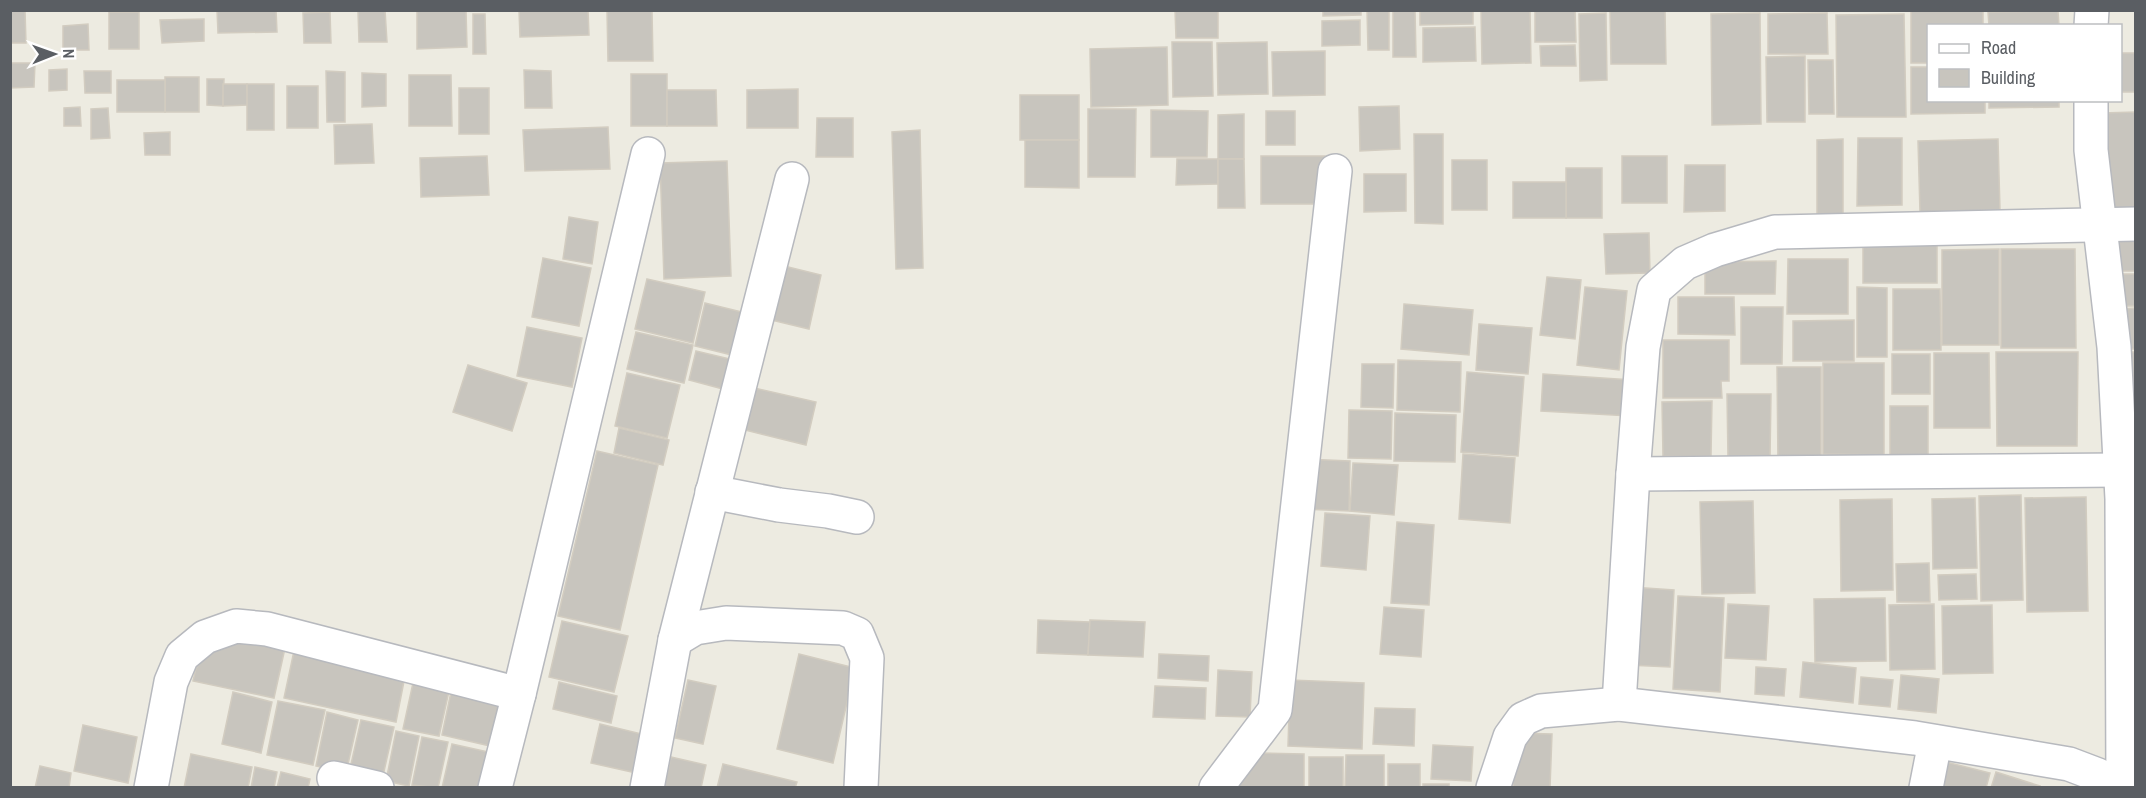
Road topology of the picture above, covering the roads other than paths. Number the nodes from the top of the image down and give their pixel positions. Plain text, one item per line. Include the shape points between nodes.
1 (2091, 102) edge
2 (648, 154) dead end
3 (1335, 171) dead end
4 (792, 179) dead end
5 (2136, 224) edge
6 (2098, 225) junction
7 (1633, 474) junction
8 (2126, 489) edge
9 (712, 492) junction
10 (857, 517) dead end
11 (675, 640) junction
12 (519, 694) junction
13 (1619, 704) junction
14 (1935, 742) junction
15 (334, 778) dead end
16 (504, 785) edge
17 (151, 788) edge
18 (377, 788) edge
19 (647, 788) edge
20 (861, 788) edge
21 (1216, 788) edge
22 (1493, 788) edge
23 (1926, 788) edge
24 (2111, 788) edge
25 (2123, 788) edge

1 - 6 street
2 - 12 street
3 - 21 street via 1275,710
4 - 9 street
5 - 6 street
6 - 7 street via 1775,232 1685,263 1654,290 1644,347
6 - 8 street via 2114,347
7 - 8 street
7 - 13 street
8 - 25 street
9 - 10 street
9 - 11 street
11 - 19 street
11 - 20 street via 695,628 726,623 843,627 857,634 867,658
12 - 16 street
12 - 17 street via 267,629 236,626 205,637 182,656 171,682
13 - 14 street
13 - 22 street via 1540,711 1523,719 1510,737
14 - 23 street
14 - 24 street via 2069,764 2098,775
15 - 18 street

